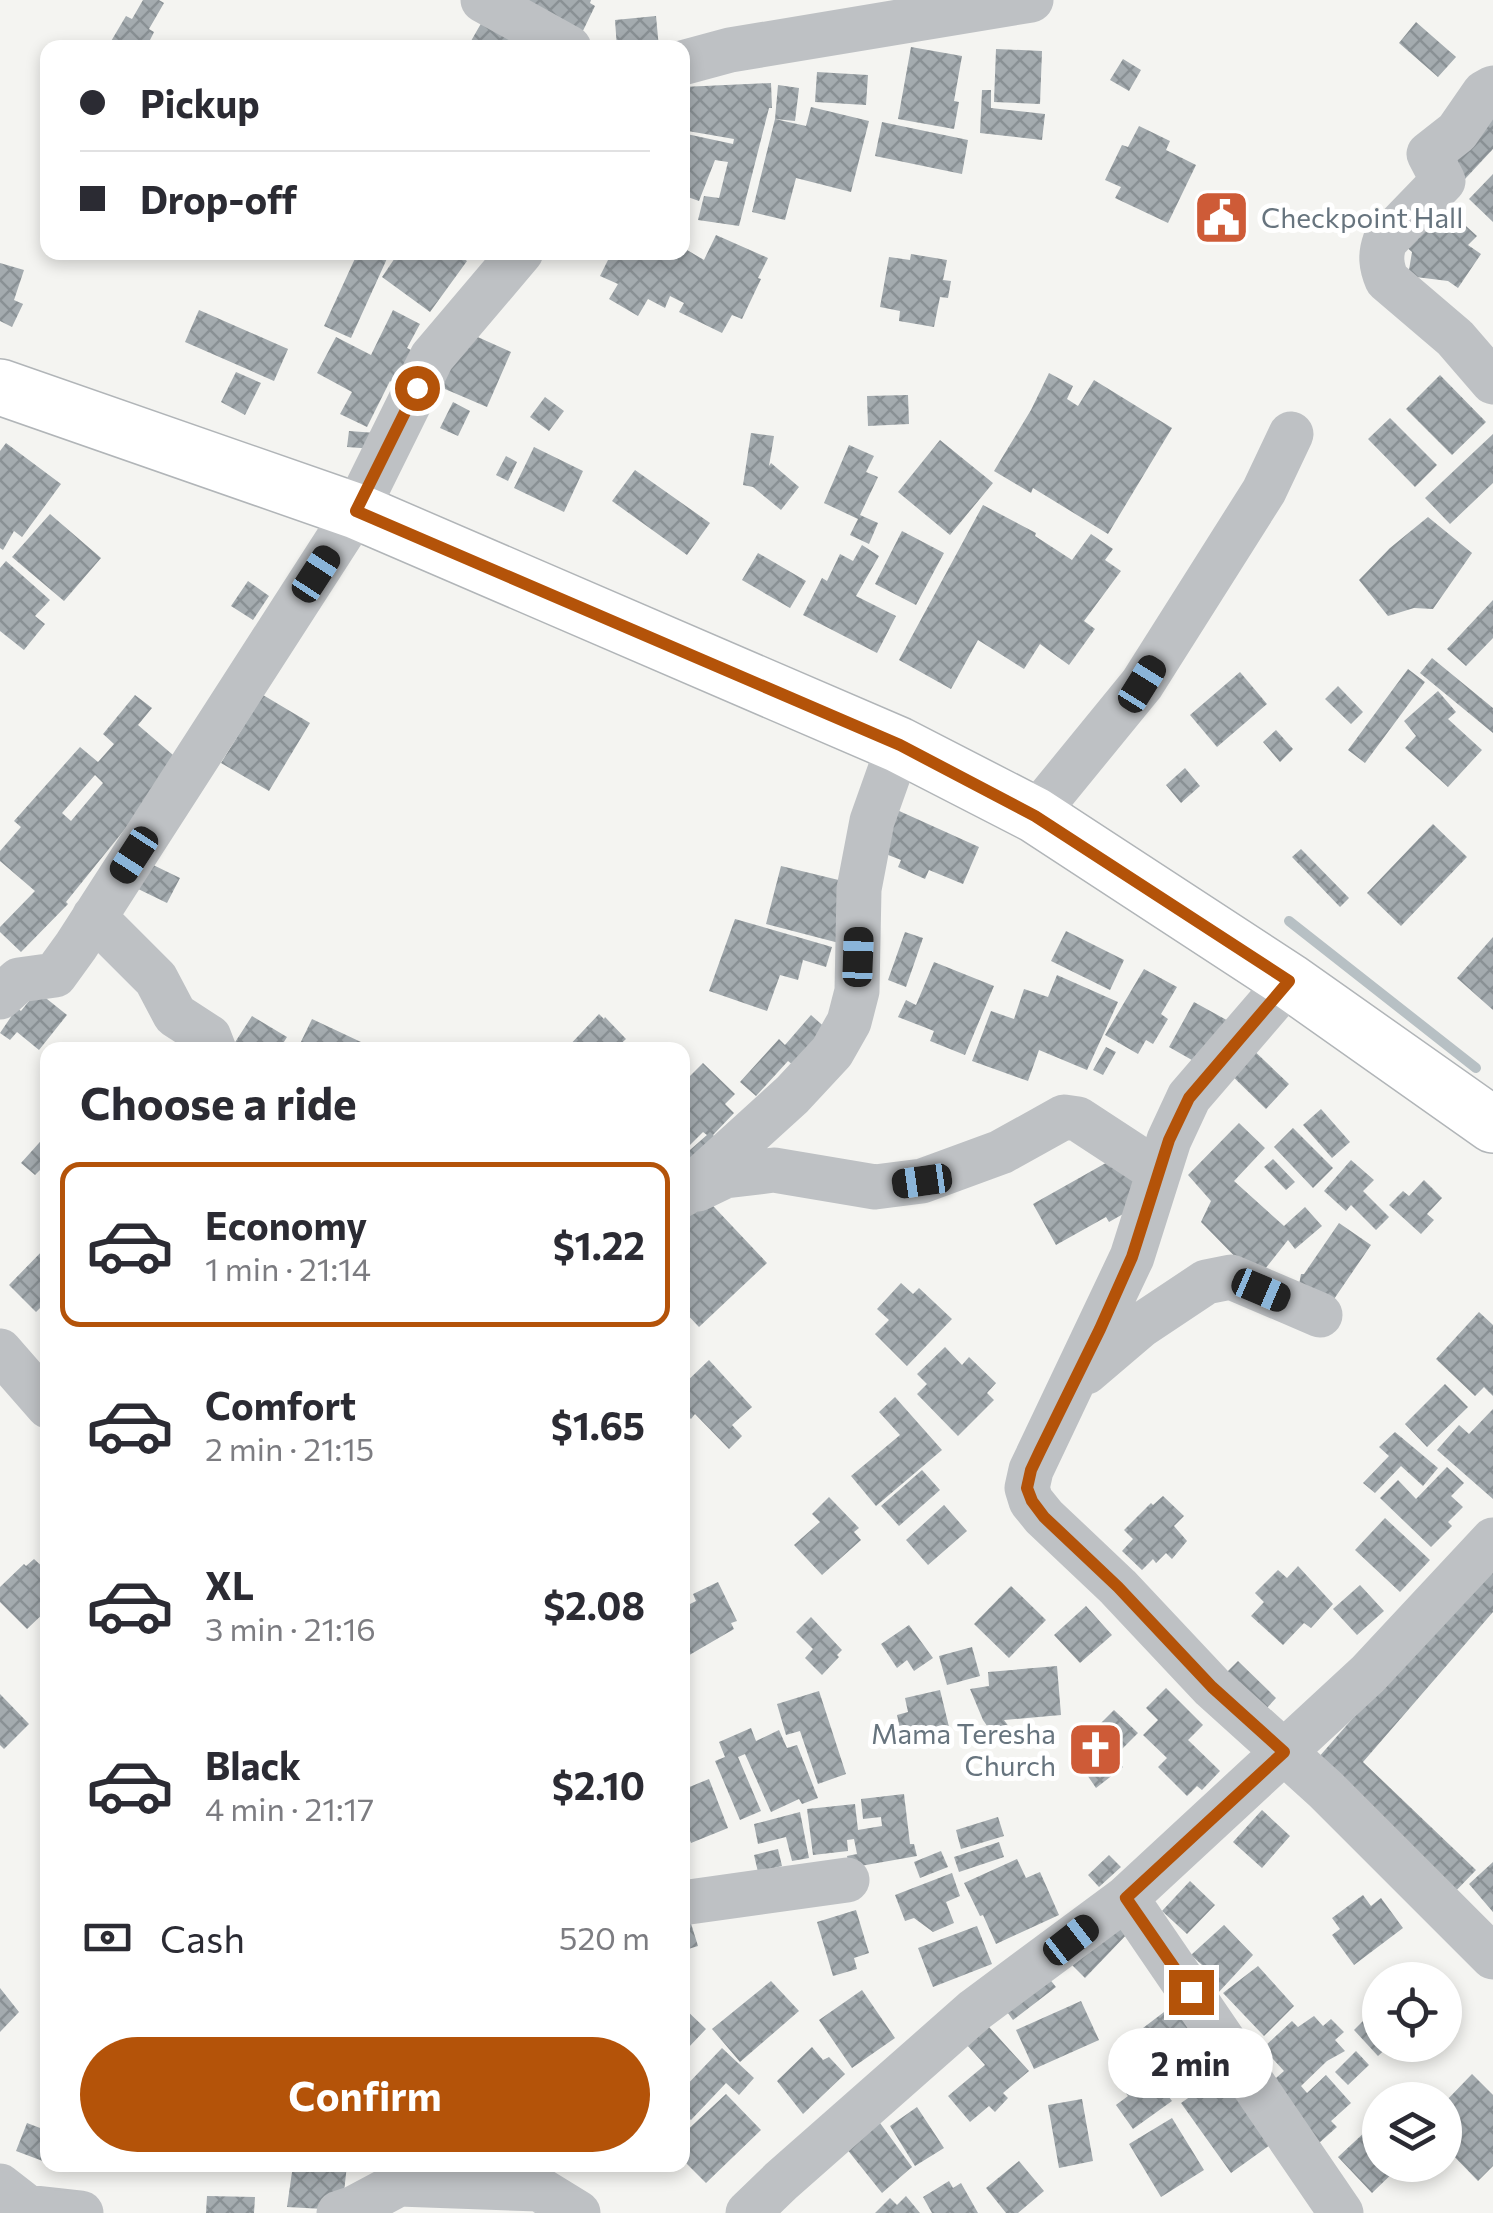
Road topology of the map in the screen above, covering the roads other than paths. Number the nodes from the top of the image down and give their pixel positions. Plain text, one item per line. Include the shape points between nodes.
1 (483, 0) edge
2 (1031, 0) edge
3 (555, 40) edge
4 (690, 60) edge
5 (1493, 88) edge
6 (514, 260) edge
7 (1493, 382) edge
8 (0, 388) edge
9 (1291, 434) dead end
10 (356, 511) junction
11 (900, 745) junction
12 (1035, 816) junction
13 (94, 917) junction
14 (1289, 981) junction
15 (0, 997) edge
16 (210, 1042) edge
17 (1493, 1125) edge
18 (1158, 1172) junction
19 (690, 1189) edge
20 (690, 1192) edge
21 (1320, 1315) dead end
22 (0, 1351) edge
23 (1073, 1383) junction
24 (40, 1397) edge
25 (1493, 1540) edge
26 (1284, 1752) junction
27 (847, 1880) dead end
28 (1126, 1898) junction
29 (690, 1902) edge
30 (1493, 1957) edge
31 (407, 2174) edge
32 (540, 2177) edge
33 (0, 2186) edge
34 (81, 2213) edge
35 (339, 2213) edge
36 (578, 2213) edge
37 (748, 2213) edge
38 (1342, 2213) edge

1 - 3 street
2 - 4 street
5 - 7 street via 1430,154 1443,180 1384,240 1381,253 1387,280 1455,338
6 - 10 street via 432,357
8 - 10 main road
9 - 12 street via 1264,491 1142,684
10 - 11 main road
10 - 13 street
11 - 12 main road
11 - 19 street via 872,821 849,1022 832,1052 792,1095
12 - 14 main road
13 - 15 street via 55,975 19,980
13 - 16 street via 156,979 176,1016
14 - 17 main road
14 - 18 street via 1189,1098
18 - 20 street via 1078,1119 1064,1117 1000,1152 922,1181 875,1187 774,1170 724,1176
18 - 23 street via 1132,1257
21 - 23 street via 1231,1277 1206,1282
22 - 24 street
23 - 26 street via 1031,1470 1032,1501
25 - 26 street via 1368,1674
26 - 28 street
26 - 30 street
27 - 29 street
28 - 37 street via 975,2010
28 - 38 street
31 - 32 street
31 - 35 street
32 - 36 street
33 - 34 street via 27,2206

